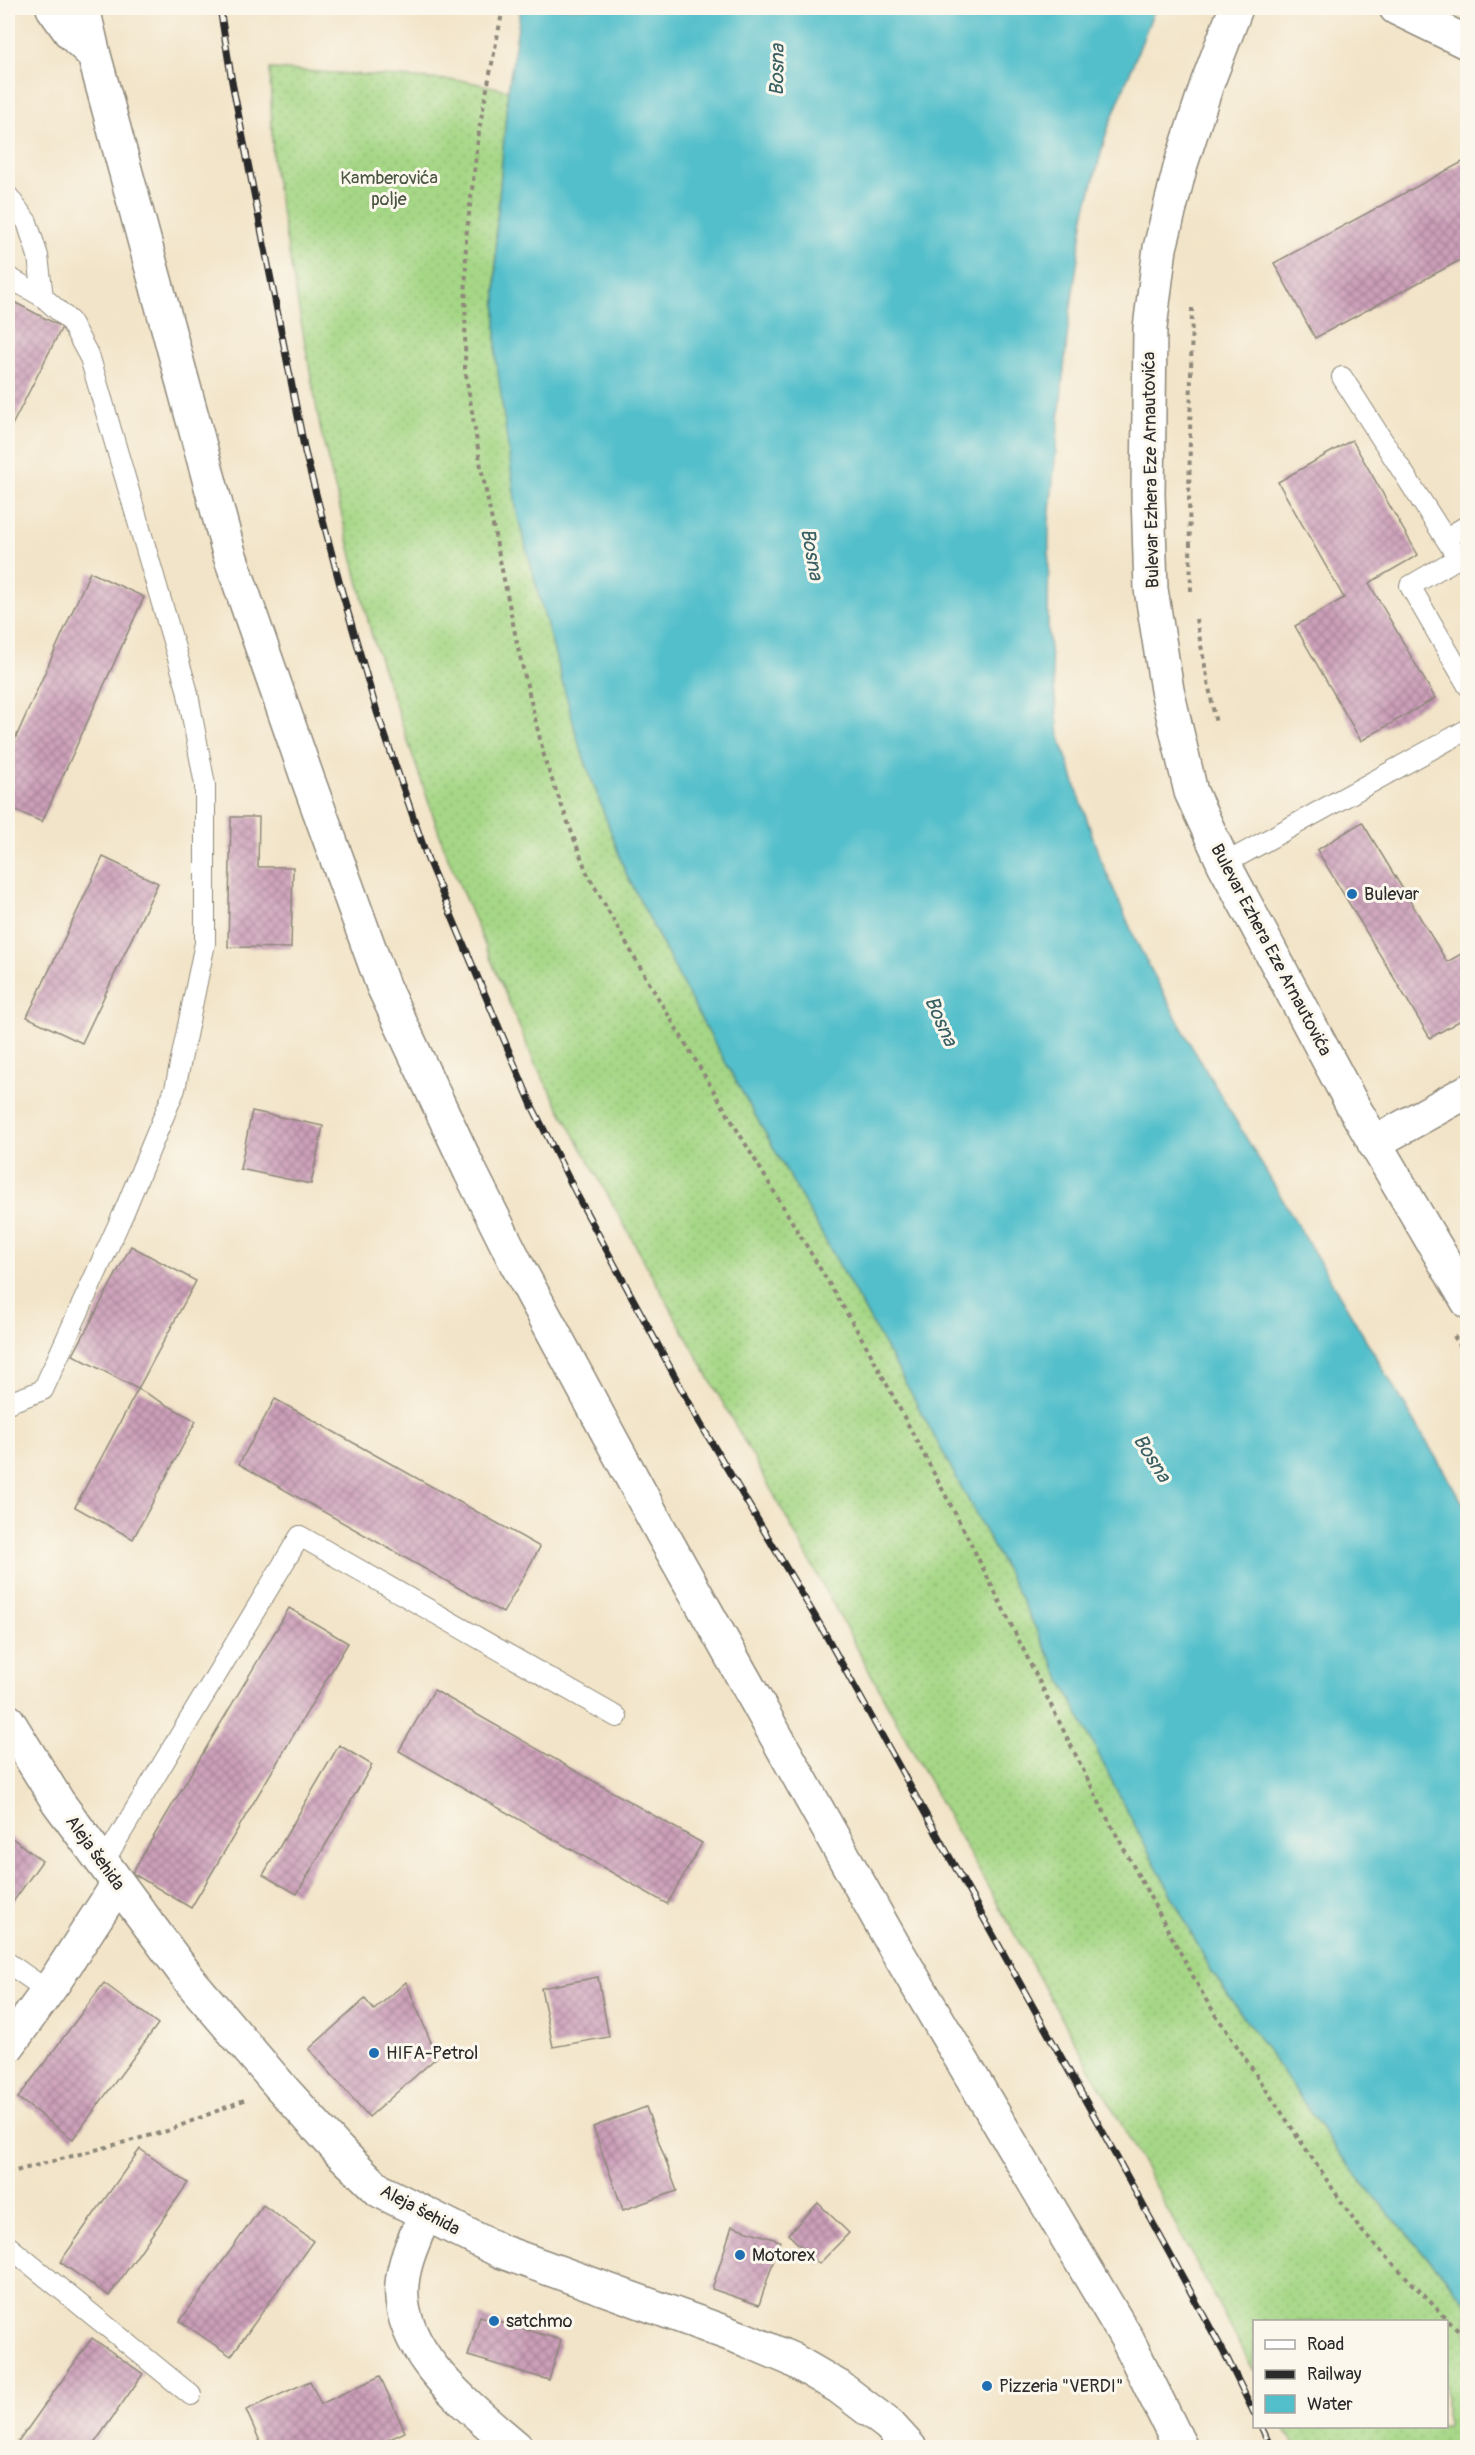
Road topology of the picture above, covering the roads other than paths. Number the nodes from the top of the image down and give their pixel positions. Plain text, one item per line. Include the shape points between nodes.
1 (53, 8) edge
2 (83, 8) edge
3 (104, 8) edge
4 (1236, 8) edge
5 (1396, 8) edge
6 (1467, 43) edge
7 (94, 55) junction
8 (8, 196) edge
9 (8, 277) edge
10 (43, 297) junction
11 (1342, 377) dead end
12 (1467, 525) edge
13 (1446, 538) junction
14 (1467, 686) edge
15 (1467, 729) edge
16 (1224, 864) junction
17 (1467, 1091) edge
18 (1374, 1143) junction
19 (1467, 1302) edge
20 (8, 1403) edge
21 (617, 1717) dead end
22 (8, 1721) edge
23 (8, 1762) edge
24 (58, 1802) junction
25 (110, 1874) junction
26 (8, 1963) edge
27 (48, 1991) junction
28 (8, 2046) edge
29 (425, 2214) junction
30 (8, 2246) edge
31 (191, 2395) dead end
32 (517, 2448) edge
33 (910, 2448) edge
34 (1181, 2448) edge

1 - 7 main road
2 - 7 main road
3 - 7 main road
4 - 16 main road, Bulevar Ezhera Eze Arnautovića via 1184,154 1160,248 1150,328 1148,396 1151,589 1167,690 1191,792
5 - 6 main road
7 - 34 main road via 229,553 383,986 517,1265 658,1526 894,1946 1126,2337
8 - 10 lane via 27,222 38,256
9 - 10 lane
10 - 20 lane via 70,321 90,358 187,689 205,785 205,944 175,1089 124,1212 43,1390
11 - 13 lane
12 - 13 lane
13 - 14 lane via 1458,558 1410,586
15 - 16 lane
16 - 18 main road, Bulevar Ezhera Eze Arnautovića
17 - 18 main road
18 - 19 main road, Bulevar Ezhera Eze Arnautovića
21 - 25 lane via 300,1536
22 - 24 main road, Aleja šehida
23 - 24 main road, Aleja šehida
24 - 25 main road, Aleja šehida
25 - 27 main road
25 - 29 main road, Aleja šehida via 216,2014 339,2151 380,2191
26 - 27 lane
27 - 28 main road
29 - 32 main road via 402,2284 403,2309 411,2336 443,2380
29 - 33 main road, Aleja šehida via 500,2251 791,2359 839,2386
30 - 31 lane

